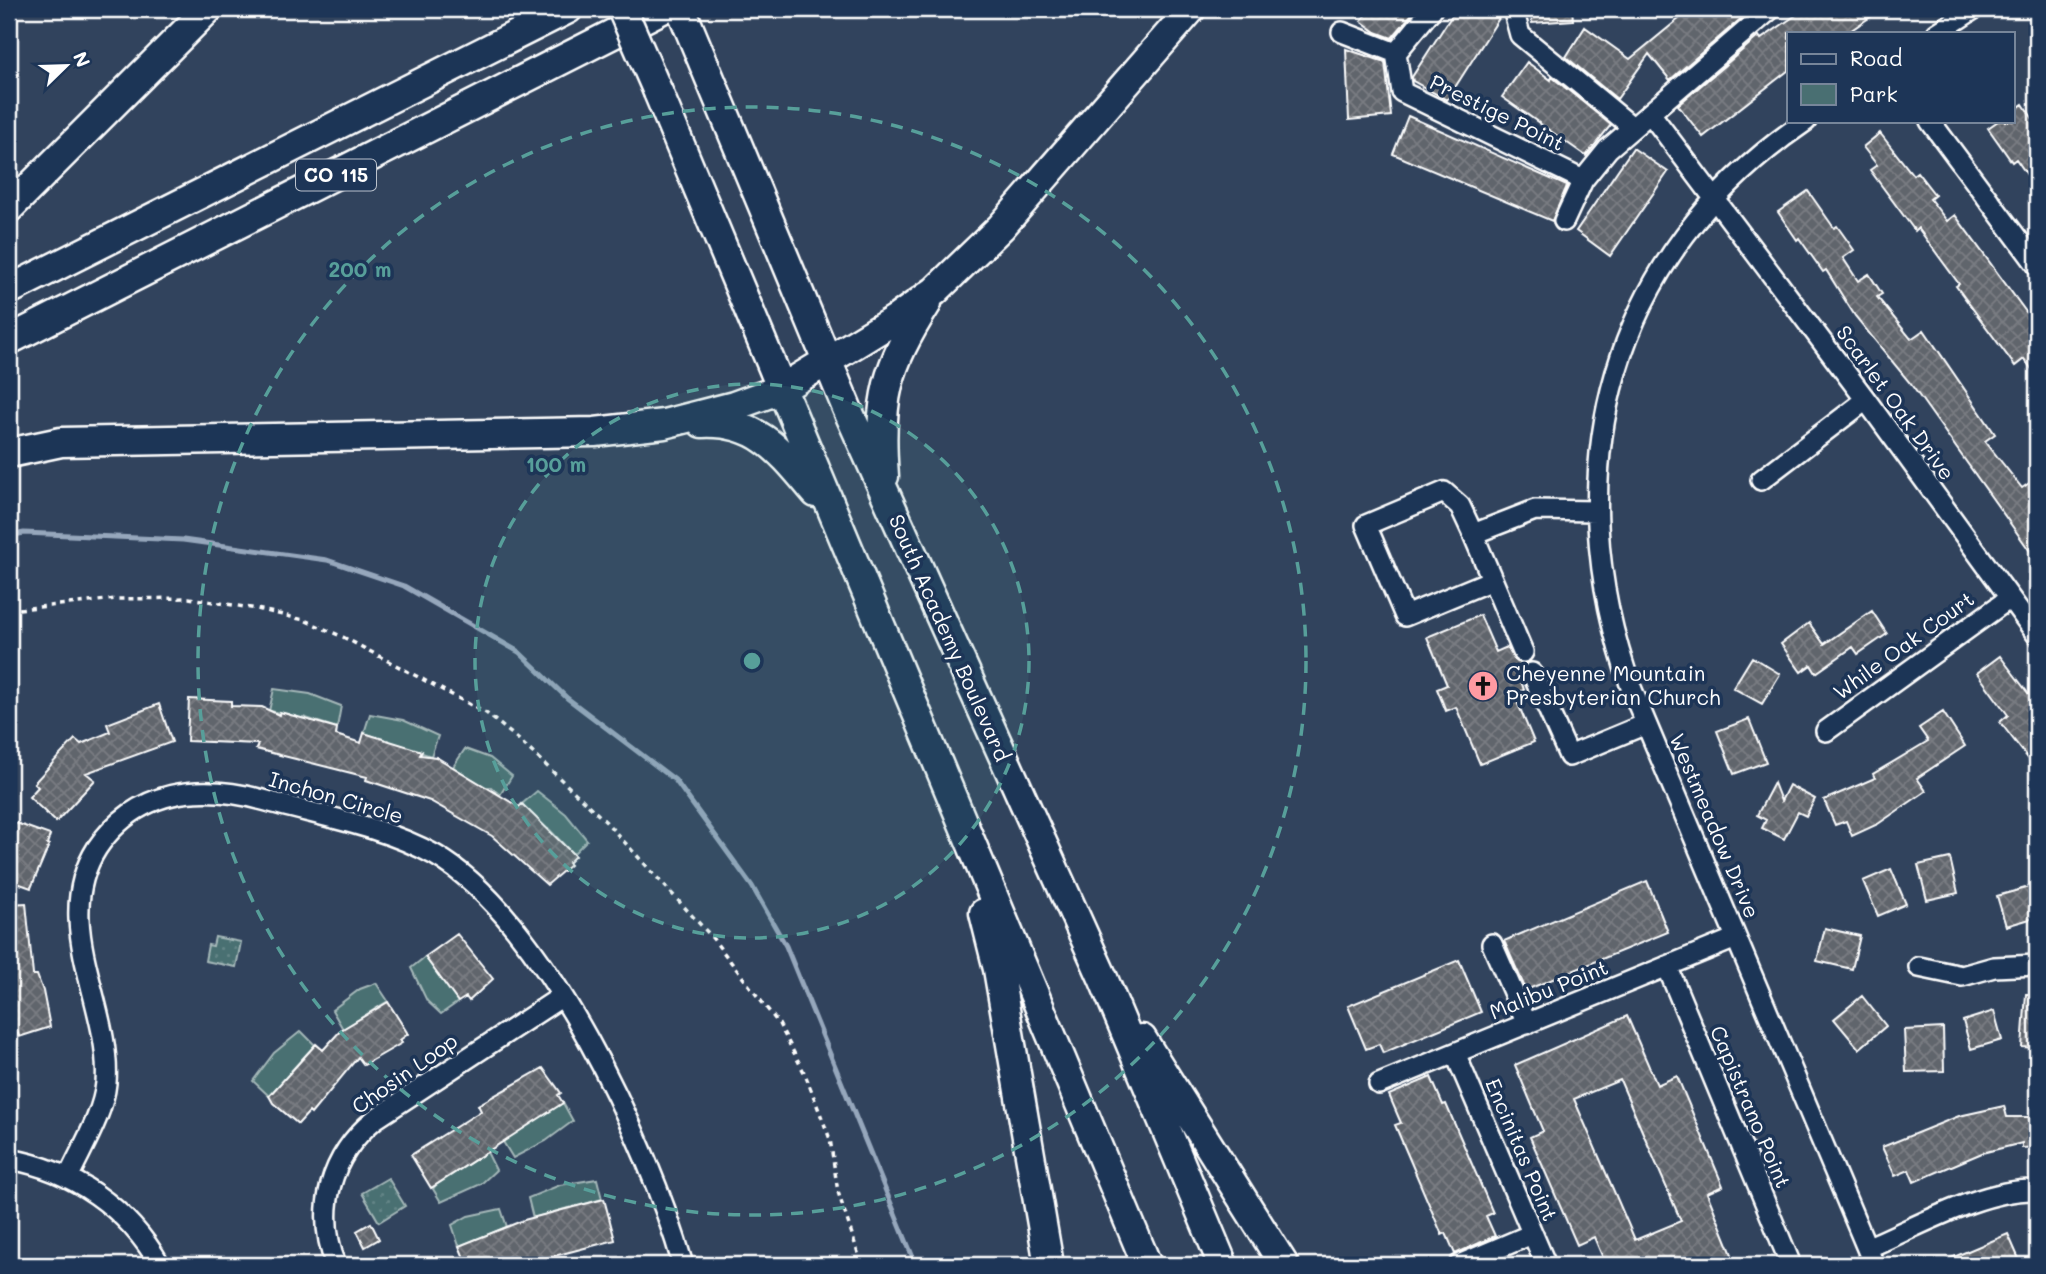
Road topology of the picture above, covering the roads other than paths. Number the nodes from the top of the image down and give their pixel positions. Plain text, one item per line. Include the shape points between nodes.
1 (208, 9) edge
2 (568, 9) edge
3 (622, 9) edge
4 (662, 9) edge
5 (681, 9) edge
6 (1191, 9) edge
7 (1432, 9) edge
8 (1513, 9) edge
9 (1771, 9) edge
10 (1974, 9) edge
11 (1342, 32) dead end
12 (1939, 32) edge
13 (1396, 53) junction
14 (1650, 113) junction
15 (1805, 122) edge
16 (1931, 122) edge
17 (1632, 126) junction
18 (1583, 180) junction
19 (1713, 200) junction
20 (9, 208) edge
21 (1564, 221) dead end
22 (2037, 264) edge
23 (9, 289) edge
24 (935, 291) junction
25 (9, 340) edge
26 (827, 363) junction
27 (781, 389) junction
28 (1866, 400) junction
29 (664, 424) junction
30 (9, 453) edge
31 (1761, 480) dead end
32 (887, 499) junction
33 (1596, 511) junction
34 (834, 515) junction
35 (1472, 534) junction
36 (1492, 580) junction
37 (2010, 598) junction
38 (2037, 635) edge
39 (1523, 652) dead end
40 (1532, 673) dead end
41 (1646, 724) junction
42 (1826, 731) dead end
43 (951, 799) junction
44 (1736, 938) junction
45 (1492, 944) dead end
46 (2037, 965) edge
47 (1667, 966) junction
48 (1919, 967) dead end
49 (1103, 978) junction
50 (561, 997) junction
51 (1527, 1024) junction
52 (1455, 1053) junction
53 (1379, 1084) dead end
54 (9, 1159) edge
55 (68, 1178) junction
56 (2037, 1190) edge
57 (1532, 1234) junction
58 (1871, 1257) edge
59 (160, 1265) edge
60 (335, 1265) edge
61 (683, 1265) edge
62 (1049, 1265) edge
63 (1147, 1265) edge
64 (1223, 1265) edge
65 (1284, 1265) edge
66 (1459, 1265) edge
67 (1546, 1265) edge
68 (1791, 1265) edge

1 - 20 highway
2 - 23 highway, CO 115
3 - 27 highway, bridge
4 - 25 highway, CO 115
5 - 26 highway, South Academy Boulevard
6 - 24 highway via 1001,227
7 - 13 street
8 - 17 street via 1520,35
9 - 14 street
10 - 12 street
11 - 13 street
13 - 18 street, Prestige Point via 1402,92
14 - 17 street
14 - 19 street
15 - 19 street, Westmeadow Drive
16 - 22 street
17 - 18 street
18 - 21 street
19 - 28 street, Scarlet Oak Drive
19 - 33 street, Westmeadow Drive via 1665,262 1641,303 1618,363 1604,418
24 - 26 highway
24 - 32 highway via 907,335 882,401
26 - 27 highway
26 - 32 highway, South Academy Boulevard
27 - 29 highway
27 - 34 highway
28 - 31 street
28 - 37 street, Scarlet Oak Drive
29 - 30 highway via 596,432 61,442
29 - 34 highway via 723,422 749,429 775,446
32 - 49 highway, South Academy Boulevard
33 - 35 street via 1535,510
33 - 41 street, Westmeadow Drive via 1603,589 1614,640
34 - 43 highway
35 - 36 street
35 - 36 street via 1460,506 1444,492 1366,525 1405,616
36 - 39 street
37 - 38 street, Scarlet Oak Drive
37 - 42 street, While Oak Court
40 - 41 street via 1569,757
41 - 44 street, Westmeadow Drive
43 - 62 highway via 998,969
43 - 63 highway
44 - 47 street, Malibu Point
44 - 58 street, Westmeadow Drive
45 - 51 street
46 - 48 street via 1994,967 1962,976
47 - 51 street, Malibu Point
47 - 68 street, Capistrano Point
49 - 64 highway, South Academy Boulevard
49 - 65 highway
50 - 55 street, Inchon Circle via 503,912 471,880 419,847 230,792 196,790 165,797 114,828 91,860 81,885 80,934 106,1083
50 - 60 street, Chosin Loop via 375,1119 352,1141 334,1170 326,1204 327,1237
50 - 61 street, Inchon Circle via 604,1070
51 - 52 street, Malibu Point
52 - 53 street, Malibu Point
52 - 57 street, Encinitas Point
54 - 55 street
55 - 59 street via 92,1191 132,1225
56 - 58 street via 2008,1191 1987,1198
57 - 66 street
57 - 67 street, Encinitas Point

